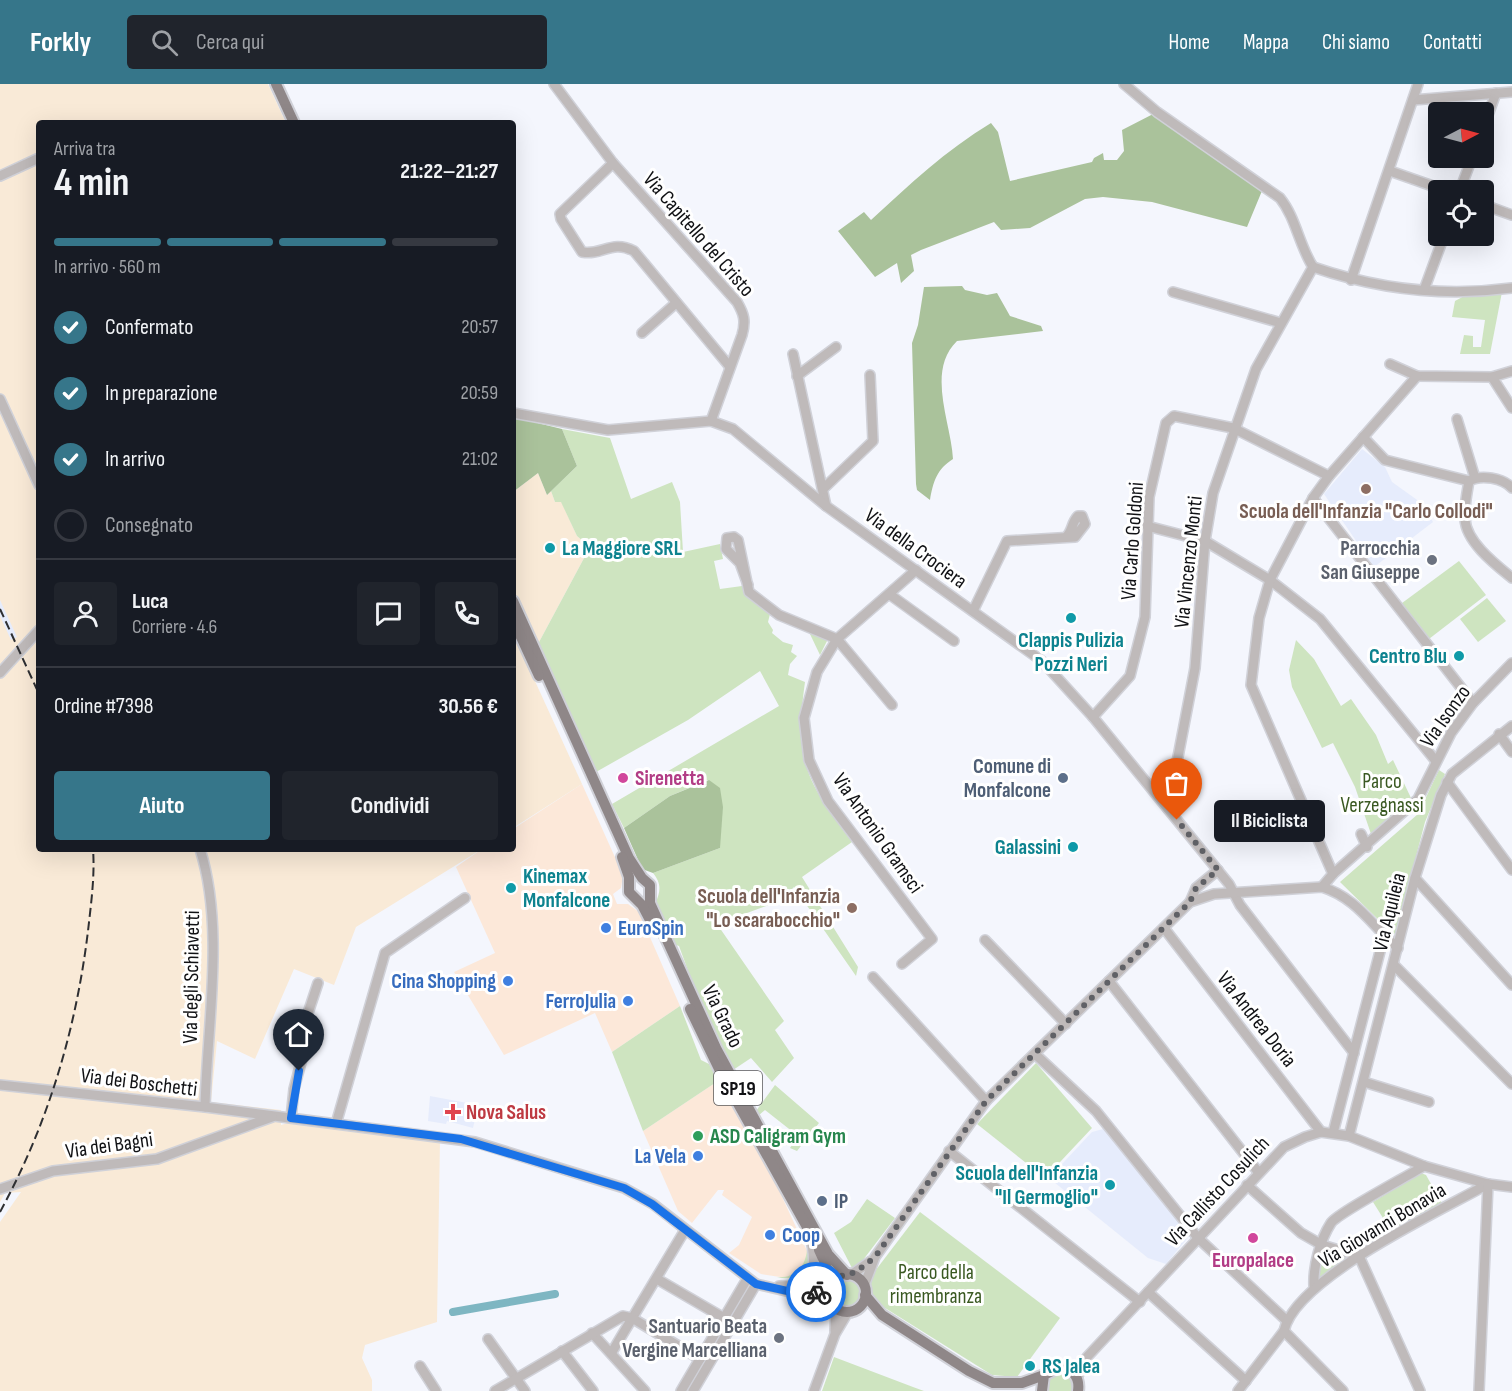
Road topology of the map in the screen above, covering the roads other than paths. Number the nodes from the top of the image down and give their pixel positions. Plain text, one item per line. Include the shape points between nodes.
1 (276, 84) edge
2 (554, 84) edge
3 (1124, 84) edge
4 (1418, 84) edge
5 (1512, 92) edge
6 (1496, 93) junction
7 (1413, 100) junction
8 (1493, 102) edge
9 (293, 120) edge
10 (36, 159) edge
11 (613, 163) junction
12 (1390, 171) junction
13 (0, 176) edge
14 (1428, 184) edge
15 (1494, 209) edge
16 (1512, 215) edge
17 (1440, 246) edge
18 (1313, 267) junction
19 (1351, 280) junction
20 (1512, 288) edge
21 (1424, 290) junction
22 (1173, 292) dead end
23 (676, 303) junction
24 (1281, 323) junction
25 (642, 333) dead end
26 (836, 347) dead end
27 (793, 354) dead end
28 (1390, 364) dead end
29 (730, 367) junction
30 (1512, 371) edge
31 (870, 375) dead end
32 (797, 376) junction
33 (1418, 376) junction
34 (1492, 377) junction
35 (0, 399) edge
36 (1511, 404) edge
37 (516, 414) edge
38 (1457, 419) dead end
39 (711, 421) junction
40 (1233, 428) junction
41 (1363, 437) junction
42 (1329, 476) junction
43 (36, 477) edge
44 (1472, 479) junction
45 (1512, 488) edge
46 (823, 489) junction
47 (1313, 498) junction
48 (826, 506) junction
49 (1147, 526) junction
50 (1066, 537) dead end
51 (1205, 542) junction
52 (916, 570) junction
53 (1512, 578) edge
54 (1270, 580) junction
55 (748, 585) junction
56 (889, 594) junction
57 (516, 608) edge
58 (973, 611) junction
59 (516, 626) edge
60 (36, 633) edge
61 (837, 639) junction
62 (954, 641) dead end
63 (1512, 663) edge
64 (0, 673) edge
65 (1473, 703) junction
66 (892, 705) dead end
67 (1093, 717) junction
68 (1512, 726) edge
69 (1499, 734) junction
70 (1512, 752) edge
71 (1435, 760) junction
72 (1447, 782) junction
73 (1168, 809) junction
74 (1361, 834) dead end
75 (1367, 847) junction
76 (201, 852) edge
77 (1218, 870) junction
78 (1512, 870) edge
79 (1333, 874) junction
80 (642, 878) junction
81 (1415, 878) junction
82 (630, 884) junction
83 (1322, 887) junction
84 (650, 892) junction
85 (1234, 894) junction
86 (465, 898) dead end
87 (637, 900) junction
88 (1190, 902) junction
89 (1164, 928) junction
90 (1384, 936) junction
91 (985, 940) dead end
92 (1398, 948) junction
93 (902, 964) dead end
94 (1394, 965) junction
95 (873, 977) dead end
96 (1109, 981) junction
97 (318, 983) dead end
98 (1512, 985) edge
99 (1066, 1024) junction
100 (1354, 1053) junction
101 (1035, 1054) junction
102 (1364, 1082) junction
103 (1512, 1084) edge
104 (0, 1085) edge
105 (986, 1101) junction
106 (1429, 1102) dead end
107 (205, 1107) junction
108 (274, 1116) junction
109 (291, 1118) junction
110 (336, 1124) junction
111 (1321, 1132) junction
112 (1333, 1133) junction
113 (1349, 1136) junction
114 (949, 1151) junction
115 (1424, 1166) junction
116 (1259, 1173) junction
117 (1488, 1184) junction
118 (1247, 1185) junction
119 (1512, 1187) edge
120 (0, 1189) edge
121 (685, 1230) junction
122 (809, 1232) junction
123 (1198, 1238) junction
124 (1322, 1245) junction
125 (1359, 1256) junction
126 (875, 1257) junction
127 (849, 1275) junction
128 (657, 1279) junction
129 (752, 1281) junction
130 (768, 1286) junction
131 (829, 1286) junction
132 (1314, 1287) junction
133 (865, 1291) junction
134 (1148, 1292) junction
135 (801, 1294) junction
136 (1140, 1302) junction
137 (832, 1305) junction
138 (852, 1311) junction
139 (882, 1315) junction
140 (632, 1318) junction
141 (723, 1318) junction
142 (1286, 1320) junction
143 (1284, 1331) junction
144 (592, 1333) junction
145 (835, 1334) junction
146 (488, 1339) dead end
147 (562, 1351) junction
148 (612, 1352) junction
149 (1087, 1357) junction
150 (700, 1359) junction
151 (420, 1366) dead end
152 (1066, 1368) junction
153 (1044, 1375) junction
154 (516, 1378) junction
155 (1245, 1381) junction
156 (1022, 1383) junction
157 (1077, 1384) edge
158 (436, 1391) edge
159 (495, 1391) edge
160 (525, 1391) edge
161 (593, 1391) edge
162 (645, 1391) edge
163 (681, 1391) edge
164 (693, 1391) edge
165 (814, 1391) edge
166 (1041, 1391) edge
167 (1088, 1391) edge
168 (1238, 1391) edge
169 (1343, 1391) edge
170 (1420, 1391) edge
171 (1479, 1391) edge

1 - 9 main road
2 - 11 street, Via Capitello del Cristo
3 - 18 street via 1157,112 1280,198
4 - 7 street
5 - 6 street
6 - 7 street
6 - 8 street
7 - 12 street
10 - 13 street
11 - 23 street via 560,214 561,219 582,252 590,254 613,245 634,251
11 - 29 street, Via Capitello del Cristo via 744,314 745,324
12 - 14 street
12 - 19 street
15 - 16 street
17 - 21 street
18 - 19 street
18 - 24 street, Via Vincenzo Monti
19 - 21 street
20 - 21 street
22 - 24 street
23 - 25 street
23 - 29 street
24 - 40 street, Via Vincenzo Monti via 1256,369
26 - 32 street
27 - 32 street
28 - 33 street
29 - 39 street, Via Capitello del Cristo
30 - 34 street
31 - 46 street via 873,441
32 - 46 street
33 - 34 street
33 - 41 street
34 - 36 street
35 - 43 street
37 - 39 street, Via della Crociera via 608,430
38 - 44 street
39 - 48 street, Via della Crociera via 733,429
40 - 42 street
40 - 49 street, Via Carlo Goldoni via 1174,416 1166,423 1149,497
40 - 51 street, Via Vincenzo Monti via 1213,493
41 - 42 street
41 - 44 street via 1385,460
42 - 47 street
44 - 45 street via 1493,478
44 - 53 street via 1465,521 1469,533
46 - 48 street
47 - 54 street
47 - 65 street
48 - 52 street, Via della Crociera
49 - 51 street
49 - 67 street, Via Carlo Goldoni via 1145,617 1130,676
50 - 58 street via 1007,541
51 - 54 street
51 - 73 street, Via Vincenzo Monti via 1195,668
52 - 56 street, Via Antonio Gramsci
52 - 58 street, Via della Crociera
54 - 71 street via 1320,619
54 - 79 street via 1259,618 1251,685
55 - 55 street via 740,563 726,549 727,538 738,540
55 - 61 street via 749,592 779,615
56 - 61 street, Via Antonio Gramsci
56 - 62 street
57 - 80 main road, Via Grado / SP19
58 - 67 street, Via della Crociera via 1042,661
59 - 82 main road, Via Grado / SP19 via 626,866
60 - 64 street
61 - 66 street
61 - 93 street, Via Antonio Gramsci via 817,672 804,718 808,760 828,801 932,939
63 - 65 street, Via Isonzo
65 - 71 street, Via Isonzo
67 - 73 street, Via della Crociera
68 - 69 street, Via Aquileia
69 - 70 street
69 - 72 street, Via Aquileia
71 - 75 street, Via Isonzo via 1418,799
72 - 78 street
72 - 81 street, Via Aquileia
73 - 77 street, Via della Crociera
74 - 75 street
75 - 79 street, Via Isonzo
76 - 107 street, Via degli Schiavetti via 208,877 212,928
77 - 85 street, Via della Crociera
77 - 88 street via 1196,888
79 - 83 street, Via Isonzo
80 - 82 main road
80 - 84 main road, Via Grado / SP19 via 648,882
81 - 92 street, Via Aquileia
81 - 98 street
82 - 87 main road, Via Grado / SP19 via 629,892
83 - 85 street
83 - 90 street via 1352,901
84 - 87 main road
84 - 127 main road, Via Grado / SP19 via 650,903 667,944 717,1050 828,1254
85 - 88 street via 1214,894
85 - 100 street, Via della Crociera
86 - 110 street via 385,953
87 - 122 main road, Via Grado / SP19 via 722,1076
88 - 89 street
89 - 96 street
89 - 111 street, Via Andrea Doria
90 - 92 street
90 - 100 street, Via Aquileia
91 - 99 street
92 - 94 street, Via Aquileia
94 - 102 street, Via Aquileia
94 - 103 street
95 - 105 street
96 - 99 street
96 - 116 street
97 - 109 street via 305,1022 308,1036
99 - 101 street
100 - 112 street, Via Aquileia
101 - 105 street
101 - 123 street via 1096,1112
102 - 106 street
102 - 113 street, Via Aquileia
104 - 107 street, Via dei Boschetti
105 - 114 street
107 - 108 street, Via dei Boschetti
108 - 109 street, Via dei Bagni
108 - 120 street, Via dei Bagni via 157,1159 53,1171
109 - 110 street, Via dei Bagni
110 - 121 street, Via dei Bagni via 476,1142 624,1188
111 - 112 street, Via Callisto Cosulich
111 - 116 street, Via Callisto Cosulich via 1284,1147
112 - 113 street, Via Callisto Cosulich
113 - 115 street, Via Callisto Cosulich
114 - 126 street
114 - 136 street
115 - 117 street, Via Callisto Cosulich
115 - 124 street via 1332,1222
116 - 118 street, Via Callisto Cosulich
117 - 119 street, Via Callisto Cosulich
117 - 125 street, Via Giovanni Bonavia
117 - 171 street
118 - 123 street, Via Callisto Cosulich
118 - 124 street via 1301,1233
121 - 128 street
121 - 129 street, Via dei Bagni
122 - 130 street via 815,1263 809,1276 793,1286
122 - 131 main road, Via Grado / SP19 via 824,1259
123 - 134 street, Via Callisto Cosulich
123 - 142 street
124 - 125 street
124 - 132 street
125 - 132 street, Via Giovanni Bonavia
125 - 170 street
126 - 127 street
126 - 133 street
127 - 131 main road via 837,1277
127 - 133 main road
128 - 140 street
128 - 141 street
129 - 130 street
129 - 141 street
129 - 164 street
130 - 135 street
131 - 135 street
131 - 137 main road
132 - 142 street, Via Giovanni Bonavia
133 - 138 main road
133 - 139 main road
134 - 136 street, Via Callisto Cosulich
134 - 155 street
135 - 137 street
136 - 149 street, Via Callisto Cosulich
137 - 138 main road
137 - 145 street
138 - 139 main road
138 - 145 street
139 - 156 main road via 983,1378 1003,1384
140 - 144 street via 622,1317
140 - 148 street
140 - 150 street
141 - 150 street
142 - 143 street
143 - 155 street
143 - 169 street
144 - 147 street
144 - 148 street
145 - 165 street
146 - 154 street
147 - 154 street
147 - 161 street
148 - 162 street
149 - 152 street, Via Callisto Cosulich
149 - 157 street, Via Callisto Cosulich
150 - 163 street
151 - 158 street
152 - 153 main road, Via Callisto Cosulich via 1054,1368
152 - 157 main road
153 - 156 main road, Via Callisto Cosulich
153 - 166 main road
154 - 159 street
154 - 160 street
155 - 168 street
156 - 166 main road
157 - 167 main road

